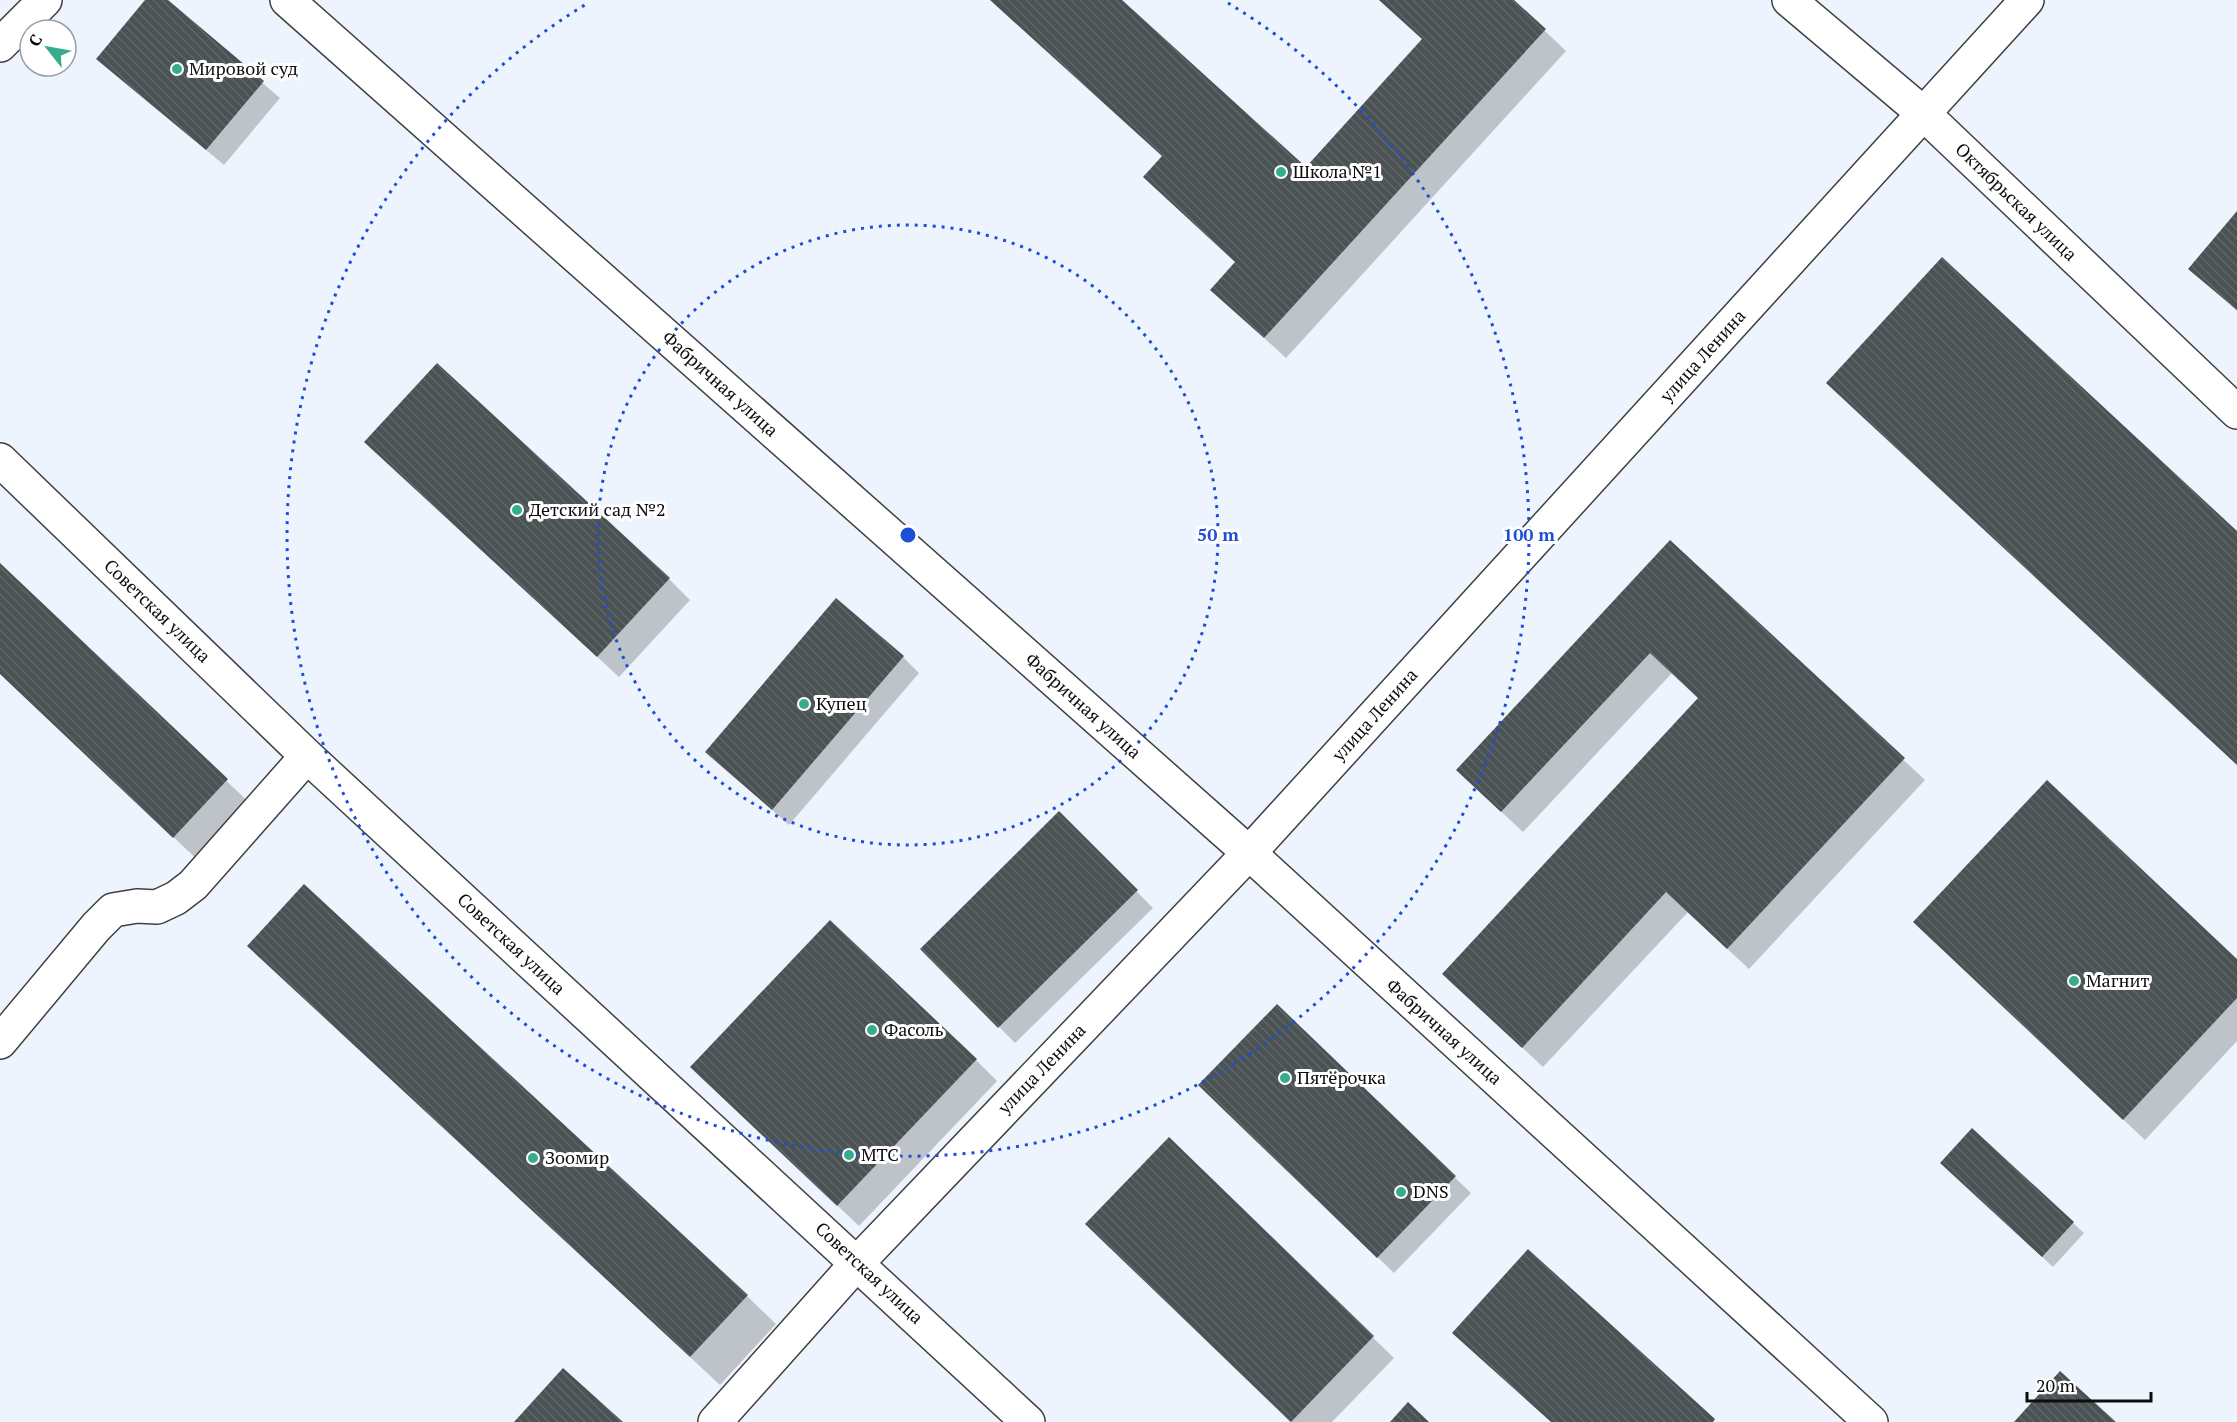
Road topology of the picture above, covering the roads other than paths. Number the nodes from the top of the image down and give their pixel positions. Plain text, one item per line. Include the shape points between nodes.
1 (45, 0) edge
2 (287, 0) edge
3 (1789, 0) edge
4 (2027, 0) edge
5 (0, 45) edge
6 (1924, 114) junction
7 (2237, 412) edge
8 (0, 460) edge
9 (307, 756) junction
10 (1249, 853) junction
11 (0, 1042) edge
12 (858, 1262) junction
13 (715, 1422) edge
14 (1028, 1422) edge
15 (1871, 1422) edge

1 - 5 street
2 - 10 street, Фабричная улица
3 - 6 street, Октябрьская улица
4 - 6 street, улица Ленина
6 - 7 street, Октябрьская улица
6 - 10 street, улица Ленина
8 - 9 street, Советская улица
9 - 11 street via 193,885 157,907 113,910
9 - 12 street, Советская улица
10 - 12 street, улица Ленина
10 - 15 street, Фабричная улица
12 - 13 street, улица Ленина
12 - 14 street, Советская улица

